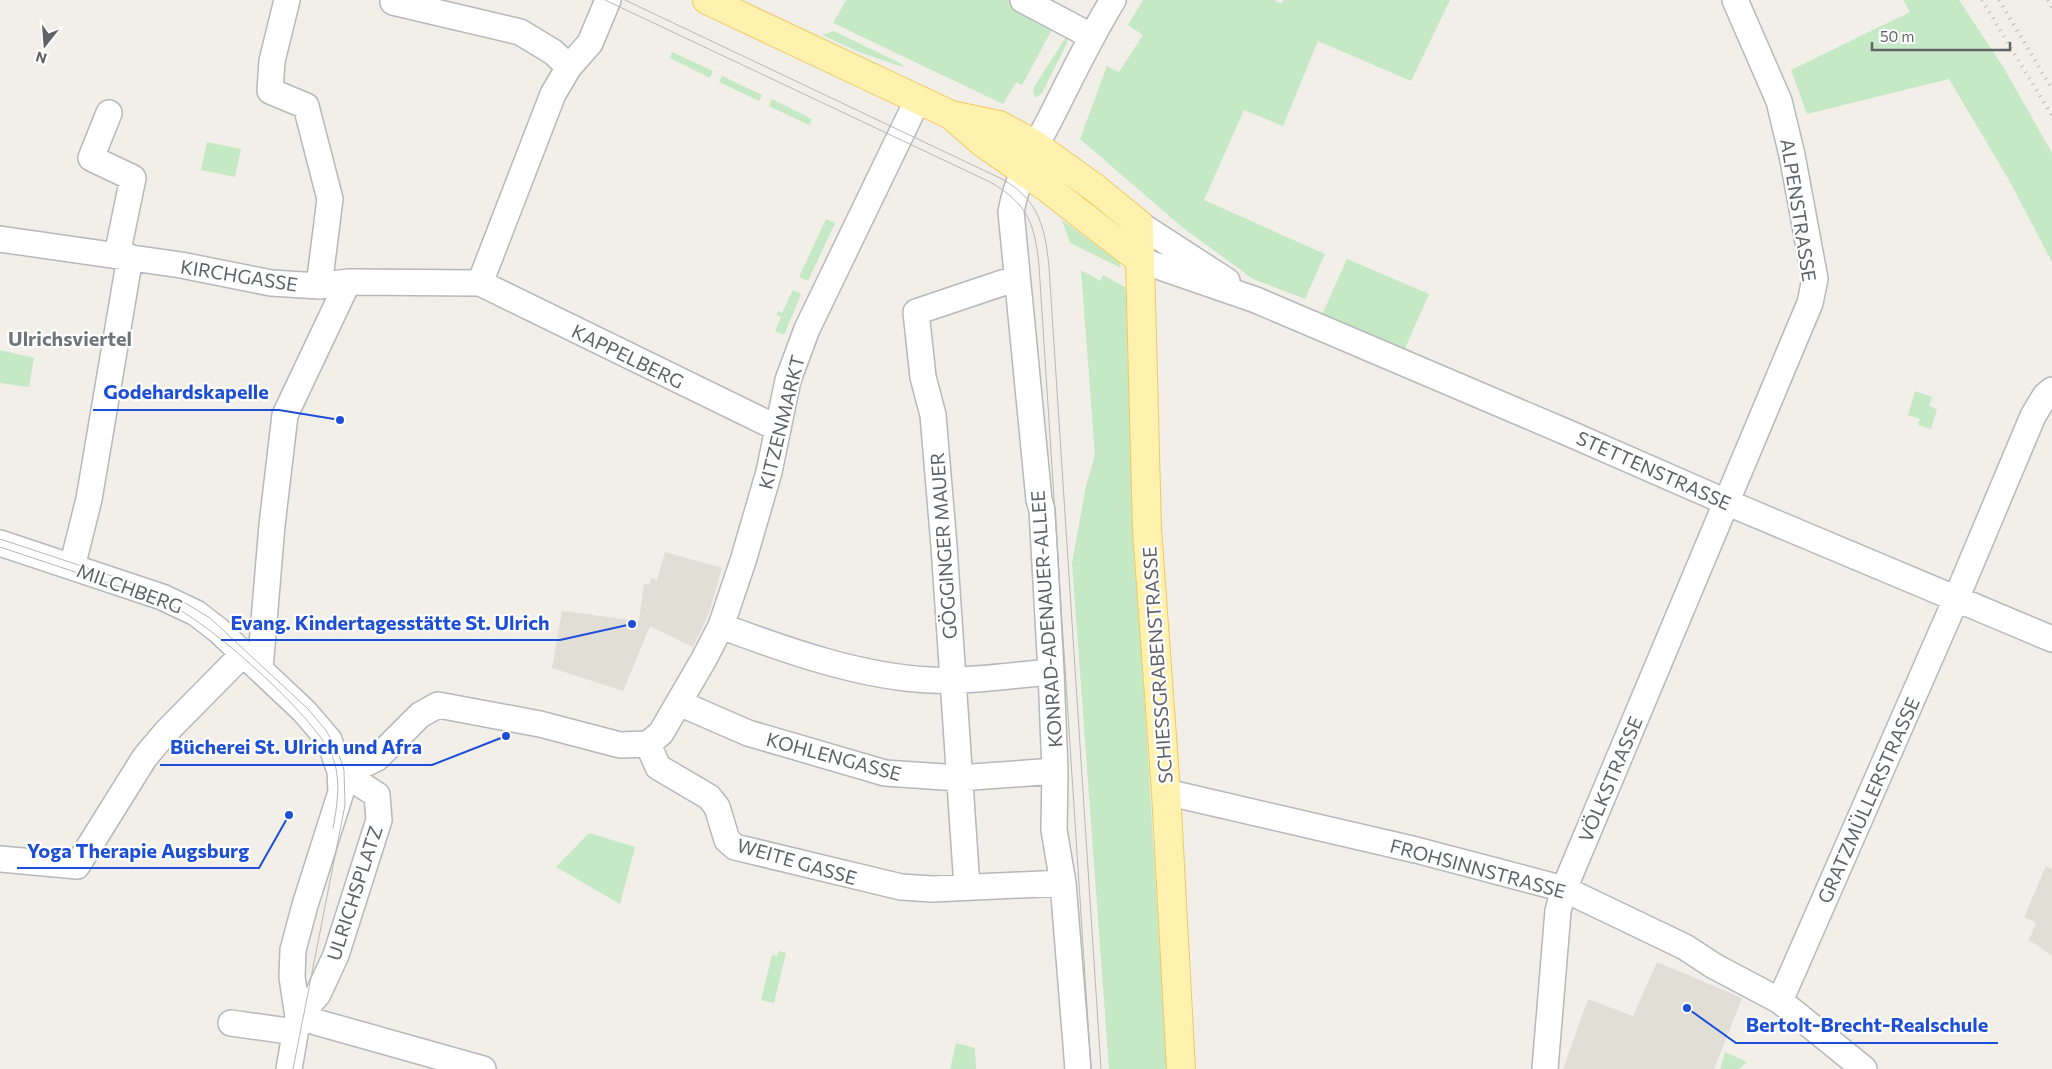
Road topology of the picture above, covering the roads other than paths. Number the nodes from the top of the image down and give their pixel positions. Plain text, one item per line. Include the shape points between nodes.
1 (287, 0) edge
2 (608, 0) edge
3 (707, 0) edge
4 (1024, 0) edge
5 (1113, 0) edge
6 (1734, 0) edge
7 (393, 2) dead end
8 (1091, 36) junction
9 (569, 67) junction
10 (918, 99) junction
11 (108, 113) dead end
12 (951, 115) junction
13 (1035, 145) junction
14 (1023, 170) junction
15 (1139, 224) junction
16 (0, 239) edge
17 (123, 256) junction
18 (1140, 260) junction
19 (1017, 278) junction
20 (348, 282) junction
21 (480, 283) junction
22 (319, 286) junction
23 (1256, 300) junction
24 (2052, 390) edge
25 (777, 428) junction
26 (1726, 502) junction
27 (0, 543) edge
28 (72, 567) junction
29 (1956, 598) junction
30 (720, 626) junction
31 (2052, 639) edge
32 (252, 661) junction
33 (1052, 672) junction
34 (952, 679) junction
35 (679, 704) junction
36 (648, 744) junction
37 (340, 771) junction
38 (1055, 771) junction
39 (959, 778) junction
40 (1166, 792) junction
41 (0, 859) edge
42 (1063, 884) junction
43 (967, 887) junction
44 (1564, 889) junction
45 (1780, 1001) junction
46 (231, 1023) dead end
47 (297, 1025) junction
48 (289, 1069) edge
49 (484, 1069) edge
50 (1078, 1069) edge
51 (1181, 1069) edge
52 (1545, 1069) edge
53 (1864, 1069) edge

1 - 22 street via 272,61 270,91 306,106 330,199
2 - 9 street via 590,43
3 - 10 main road
4 - 8 street
5 - 8 street, KONRAD-ADENAUER-ALLEE
6 - 26 street, ALPENSTRASSE via 1779,101 1815,280 1801,327
7 - 9 street via 520,32 553,52
8 - 13 street, KONRAD-ADENAUER-ALLEE
9 - 21 street via 552,94
10 - 12 main road
10 - 25 street, KITZENMARKT via 807,329 788,380
11 - 17 street via 91,158 133,178
12 - 13 main road via 999,125
12 - 14 main road via 983,143
13 - 14 street, KONRAD-ADENAUER-ALLEE
13 - 15 main road
14 - 18 main road
14 - 19 street, KONRAD-ADENAUER-ALLEE via 1011,212
15 - 18 main road, SCHIESSGRABENSTRASSE
15 - 23 street, STETTENSTRASSE
16 - 17 street, KIRCHGASSE
17 - 22 street, KIRCHGASSE via 271,283
17 - 28 street via 89,499
18 - 23 street, STETTENSTRASSE
18 - 40 main road, SCHIESSGRABENSTRASSE via 1147,529
19 - 33 street, KONRAD-ADENAUER-ALLEE via 1042,510
19 - 34 street, GÖGGINGER MAUER via 916,312 923,377 933,415
20 - 21 street, KIRCHGASSE
20 - 22 street, KIRCHGASSE
20 - 32 street via 284,415
21 - 25 street, KAPPELBERG
23 - 26 street, STETTENSTRASSE
24 - 29 street, GRATZMÜLLERSTRASSE via 2044,396 2033,416
25 - 30 street, KITZENMARKT via 769,472
26 - 29 street, STETTENSTRASSE
26 - 44 street, VÖLKSTRASSE
27 - 28 street, MILCHBERG
28 - 32 street, MILCHBERG via 186,608 218,630
29 - 31 street, STETTENSTRASSE
29 - 45 street, GRATZMÜLLERSTRASSE
30 - 34 street via 834,663 910,678
30 - 35 street, KITZENMARKT
32 - 37 street, MILCHBERG via 322,731 334,750
32 - 41 street via 167,731 145,757 77,866
33 - 34 street
33 - 38 street, KONRAD-ADENAUER-ALLEE
34 - 39 street, GÖGGINGER MAUER
35 - 36 street, KITZENMARKT via 661,733
35 - 39 street, KOHLENGASSE via 748,733 848,763 903,775
36 - 37 street via 620,745 540,724 438,705 420,714 377,758 359,767
36 - 43 street, WEITE GASSE via 658,767 709,797 717,807 727,840 735,848 901,887
37 - 47 street via 341,792 294,950 292,977
37 - 47 street, ULRICHSPLATZ via 377,795 379,820 336,955 318,994
38 - 39 street, KOHLENGASSE
38 - 42 street, KONRAD-ADENAUER-ALLEE via 1054,830
39 - 43 street, GÖGGINGER MAUER
40 - 44 street, FROHSINNSTRASSE via 1416,850
40 - 51 main road, SCHIESSGRABENSTRASSE
42 - 43 street, WEITE GASSE
42 - 50 street, KONRAD-ADENAUER-ALLEE
44 - 45 street, FROHSINNSTRASSE via 1685,947
44 - 52 street, VÖLKSTRASSE via 1558,911
45 - 53 street, FROHSINNSTRASSE
46 - 47 street
47 - 48 street
47 - 49 street

